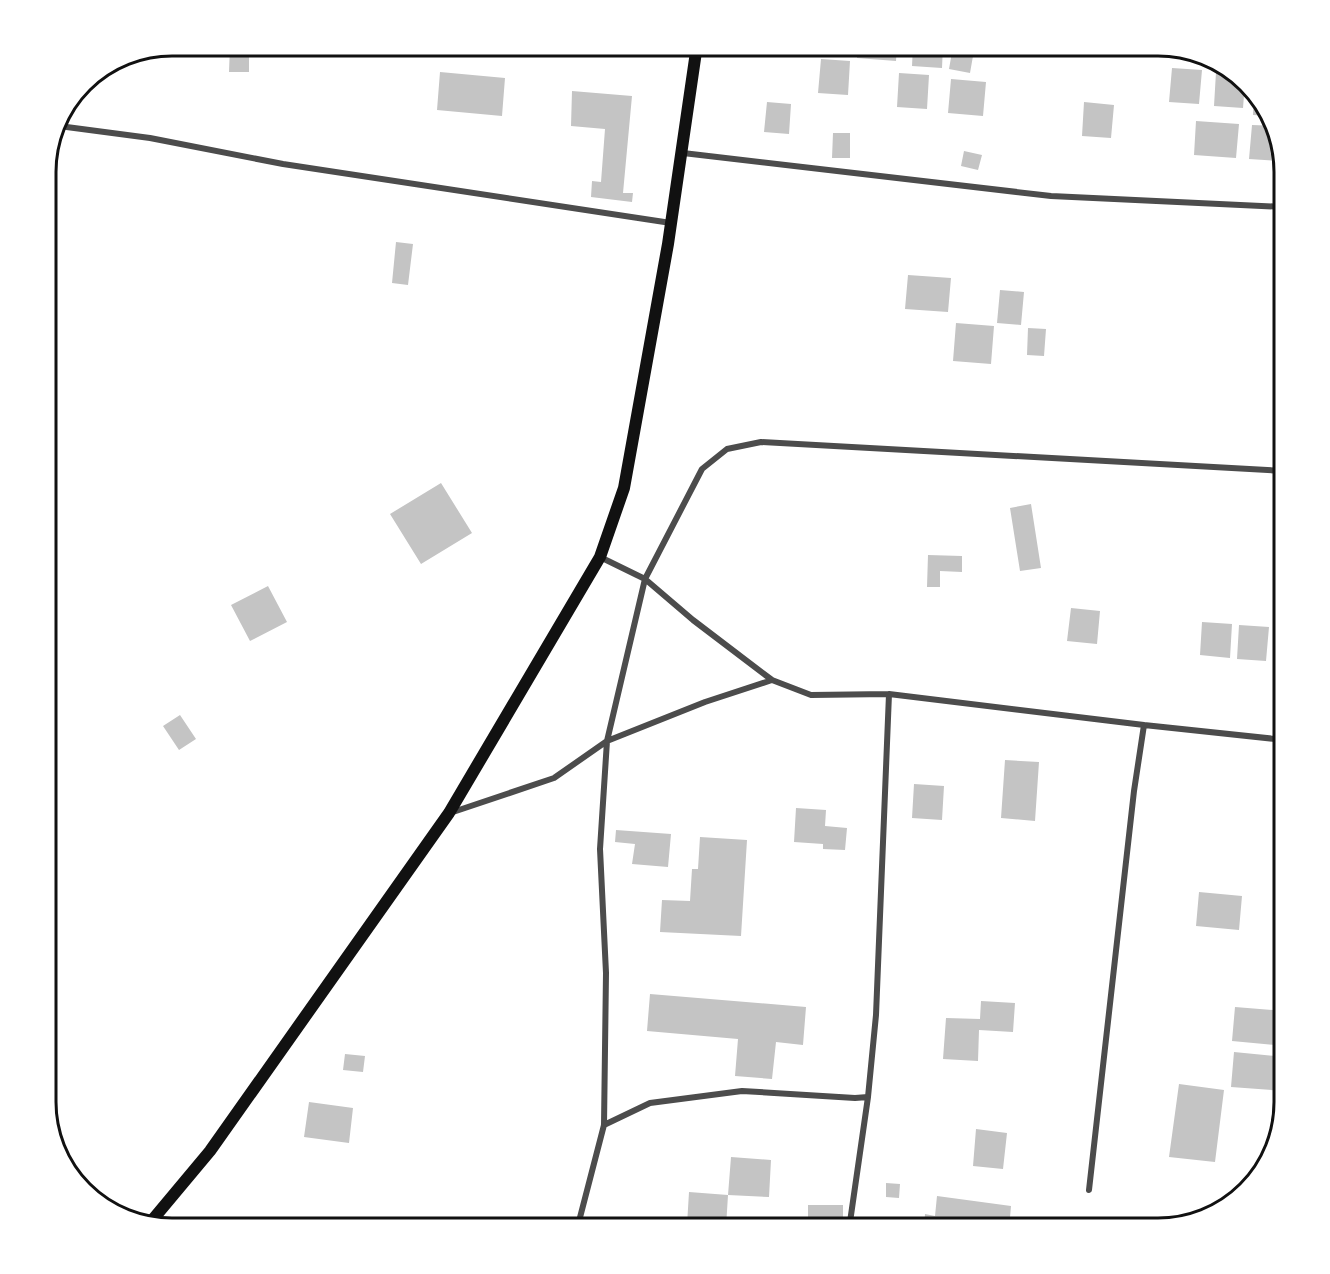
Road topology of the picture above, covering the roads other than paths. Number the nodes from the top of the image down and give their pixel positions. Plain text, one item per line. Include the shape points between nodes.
1 (696, 56) edge
2 (64, 127) edge
3 (683, 153) junction
4 (1274, 206) edge
5 (671, 223) junction
6 (1274, 470) edge
7 (600, 557) junction
8 (645, 579) junction
9 (772, 680) junction
10 (889, 693) junction
11 (1144, 725) junction
12 (1274, 739) edge
13 (607, 741) junction
14 (449, 813) junction
15 (868, 1096) junction
16 (604, 1125) junction
17 (1089, 1190) dead end
18 (155, 1217) edge
19 (580, 1218) edge
20 (851, 1218) edge

1 - 3 main road
2 - 5 street
3 - 4 street via 1051,196
3 - 5 main road
5 - 7 main road via 624,488
6 - 8 street via 761,442 727,449 702,470
7 - 8 street
7 - 14 main road
8 - 9 street
8 - 13 street
9 - 10 street via 811,695
9 - 13 street
10 - 11 street
10 - 15 street via 876,1015
11 - 12 street
11 - 17 street
13 - 14 street via 554,778
13 - 16 street via 600,849 606,973
14 - 18 main road via 210,1151
15 - 16 street via 742,1091 650,1103
15 - 20 street
16 - 19 street

